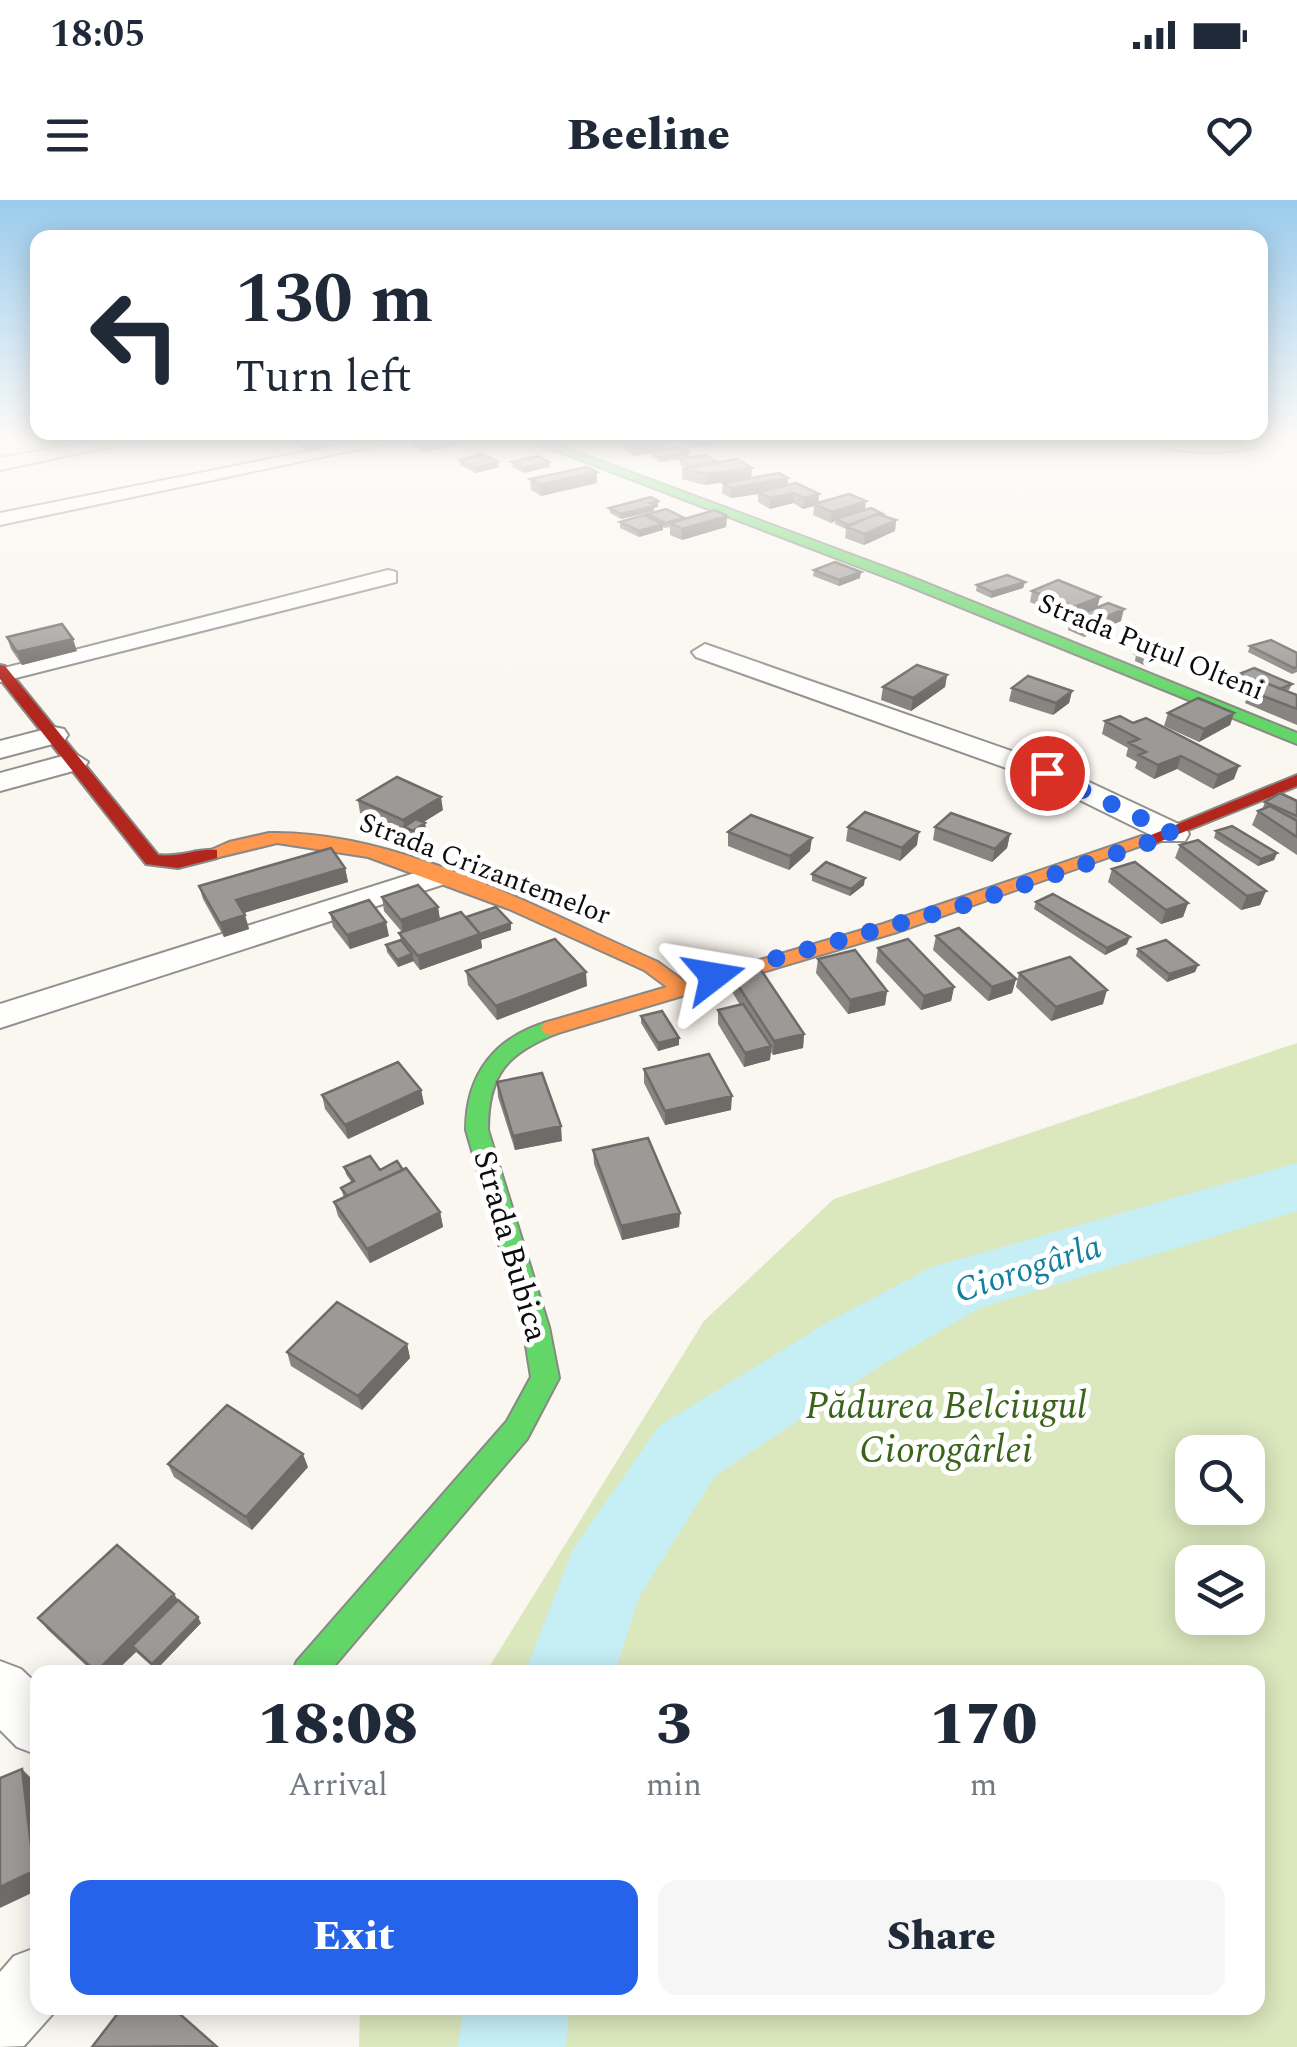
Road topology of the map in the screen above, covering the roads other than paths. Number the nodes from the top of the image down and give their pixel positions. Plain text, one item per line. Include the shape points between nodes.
1 (763, 526) edge
2 (388, 578) dead end
3 (705, 652) dead end
4 (2, 672) edge
5 (54, 735) junction
6 (1297, 739) edge
7 (0, 750) edge
8 (74, 762) junction
9 (1297, 780) edge
10 (0, 782) edge
11 (1174, 834) junction
12 (436, 876) junction
13 (677, 986) junction
14 (0, 1016) edge
15 (314, 1665) edge
16 (0, 1690) edge
17 (30, 1718) edge

1 - 6 street, Strada Puțul Olteni
2 - 4 street
3 - 11 street via 1047,773
4 - 5 street, Strada Crizantemelor
5 - 7 street
5 - 8 street, Strada Crizantemelor
8 - 10 street
8 - 12 street, Strada Crizantemelor via 152,860 178,862 273,837 349,846
9 - 11 street, Strada Bubica
11 - 13 street, Strada Bubica via 864,936
12 - 13 street, Strada Crizantemelor via 650,966
12 - 14 street
13 - 15 street, Strada Bubica via 505,1048 483,1074 474,1099 477,1130 545,1378 516,1430
16 - 17 street

